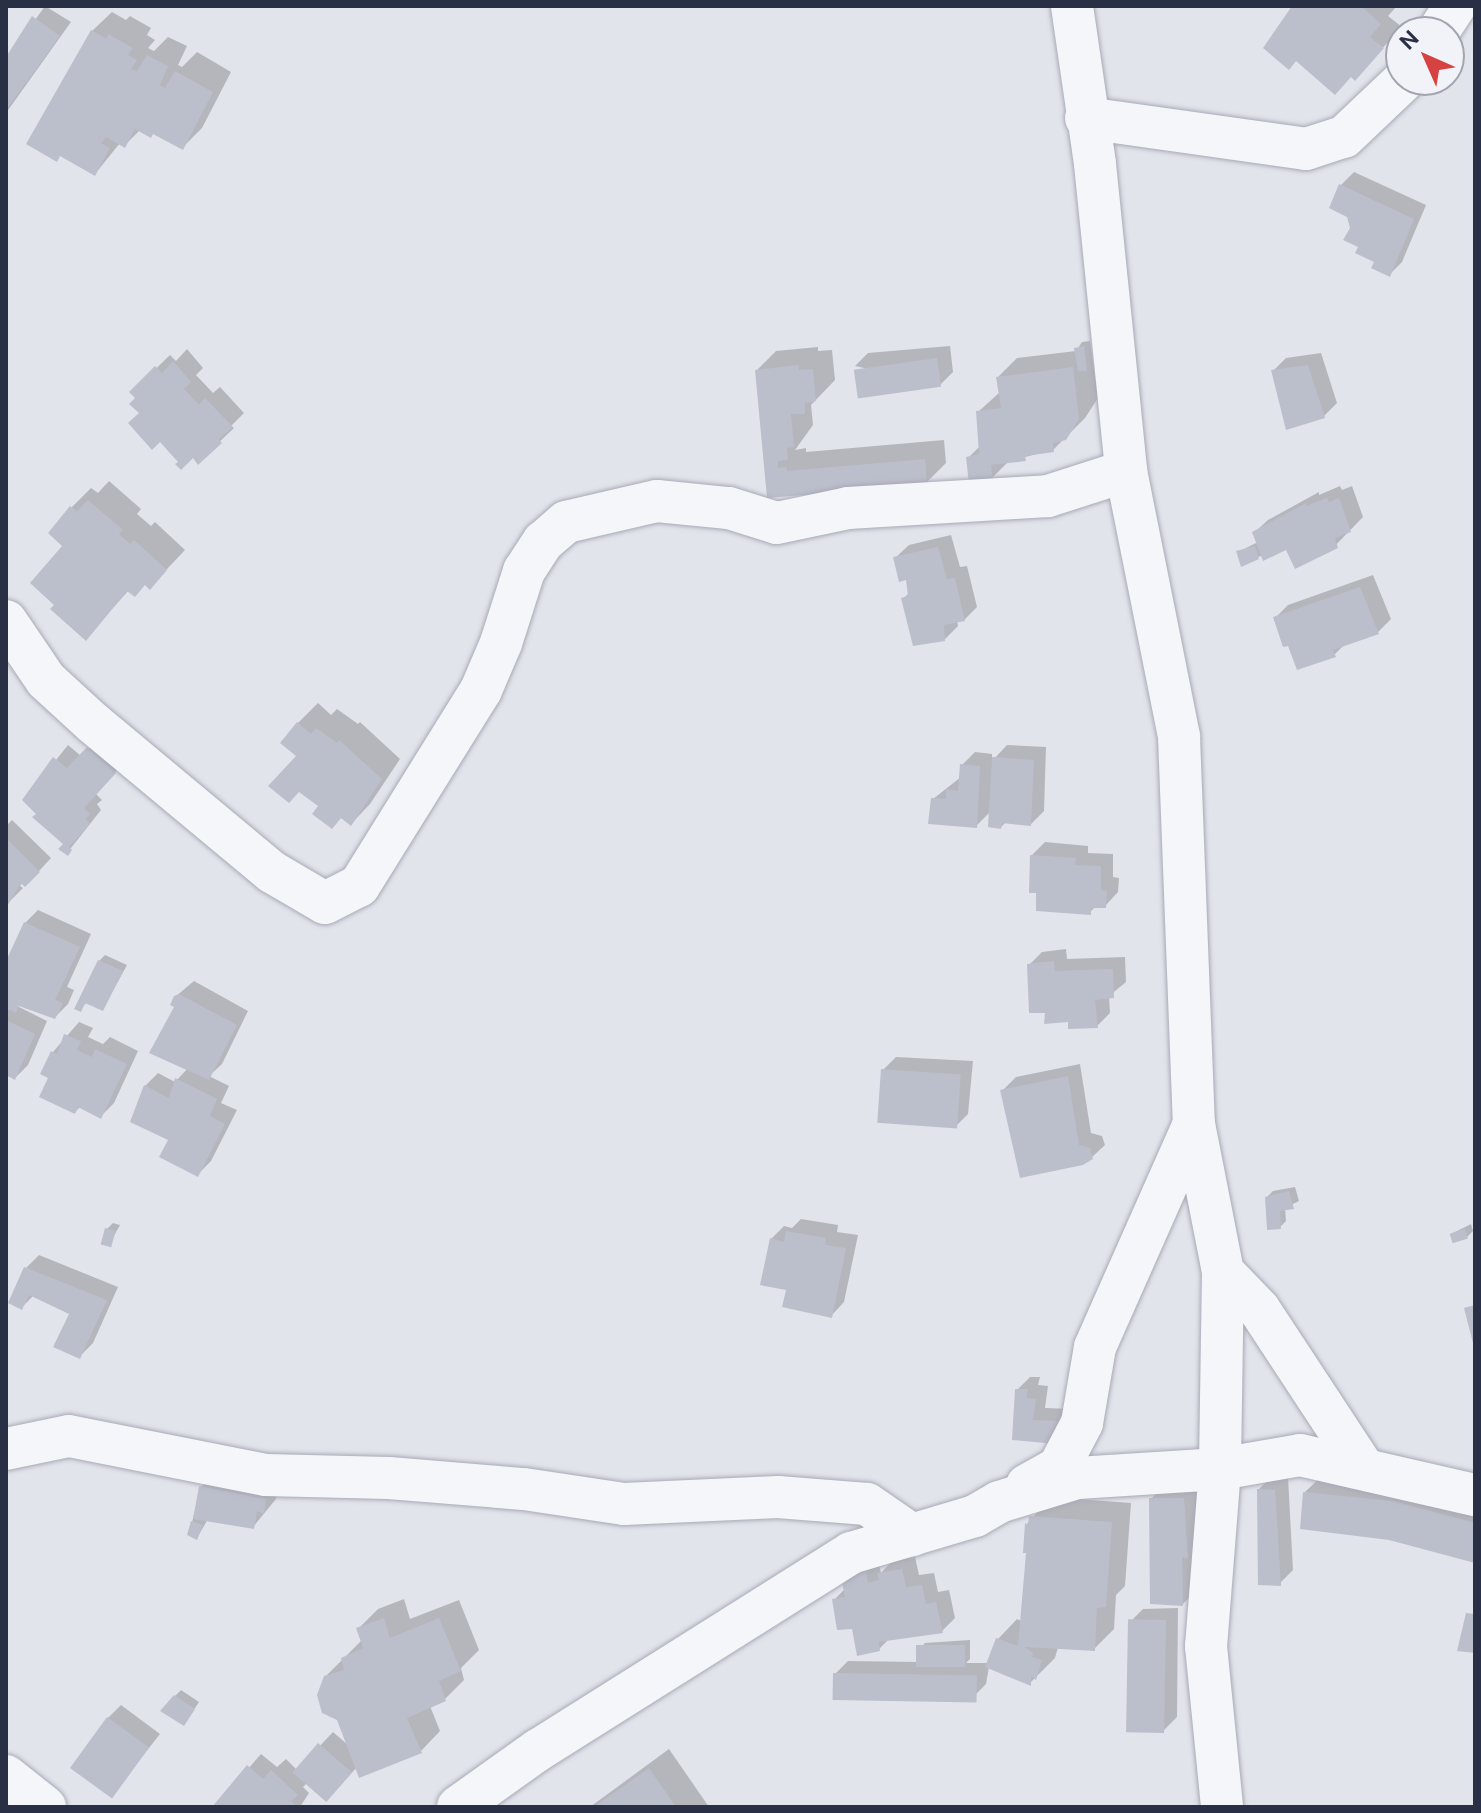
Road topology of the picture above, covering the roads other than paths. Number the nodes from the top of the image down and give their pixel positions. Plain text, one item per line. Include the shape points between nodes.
1 (1072, 6) edge
2 (1387, 96) edge
3 (1086, 118) junction
4 (1126, 471) junction
5 (6, 621) edge
6 (1194, 1124) junction
7 (1223, 1272) junction
8 (6, 1449) edge
9 (1220, 1469) junction
10 (1364, 1469) junction
11 (1475, 1495) edge
12 (999, 1502) junction
13 (912, 1535) junction
14 (6, 1776) edge
15 (45, 1807) edge
16 (458, 1807) edge
17 (1222, 1807) edge

1 - 3 street
2 - 3 street via 1344,137 1306,149
3 - 4 street
4 - 5 street via 1048,496 848,508 777,523 729,508 657,501 566,522 543,542 524,571 481,690 359,886 325,903 272,872 93,723 46,680
4 - 6 street via 1179,737
6 - 7 street
6 - 12 street via 1095,1347 1082,1423 1059,1467
7 - 9 street
7 - 10 street via 1259,1309
8 - 13 street via 69,1436 266,1475 389,1478 624,1504 778,1497 867,1504
9 - 10 street via 1300,1455
9 - 12 street via 1077,1478
9 - 17 street via 1206,1646
10 - 11 street
12 - 13 street via 975,1516
13 - 16 street via 851,1553 538,1750
14 - 15 street

